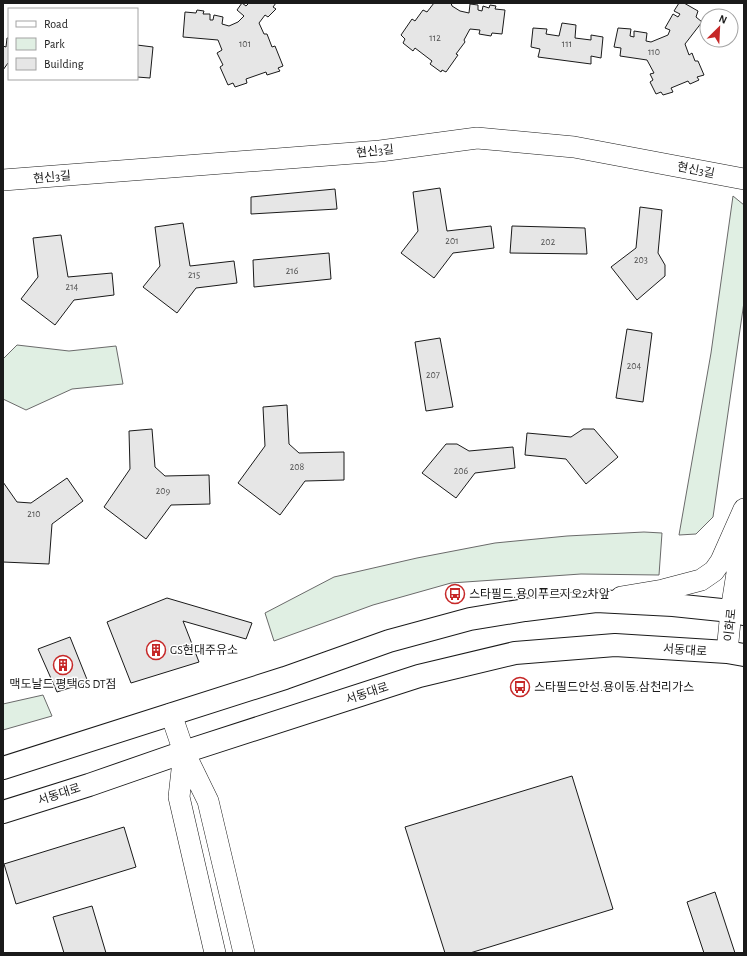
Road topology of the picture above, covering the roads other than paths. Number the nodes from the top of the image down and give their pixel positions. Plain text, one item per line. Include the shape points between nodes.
1 (744, 179) edge
2 (3, 180) edge
3 (744, 508) edge
4 (744, 526) edge
5 (596, 601) junction
6 (738, 612) edge
7 (735, 654) edge
8 (171, 714) junction
9 (184, 752) junction
10 (3, 768) edge
11 (3, 812) edge
12 (214, 953) edge
13 (244, 953) edge

1 - 2 street, 현신3길 via 574,147 477,138 372,151
3 - 5 street via 721,561 714,571 701,580 663,590
4 - 6 street, 이화로
5 - 6 main road
5 - 8 main road via 470,619 389,641 285,678
6 - 7 street, 이화로
7 - 9 main road, 서동대로 via 615,645 515,653 419,676
8 - 9 street
8 - 10 main road
9 - 11 main road, 서동대로
9 - 12 street via 179,797
9 - 13 street via 208,801

